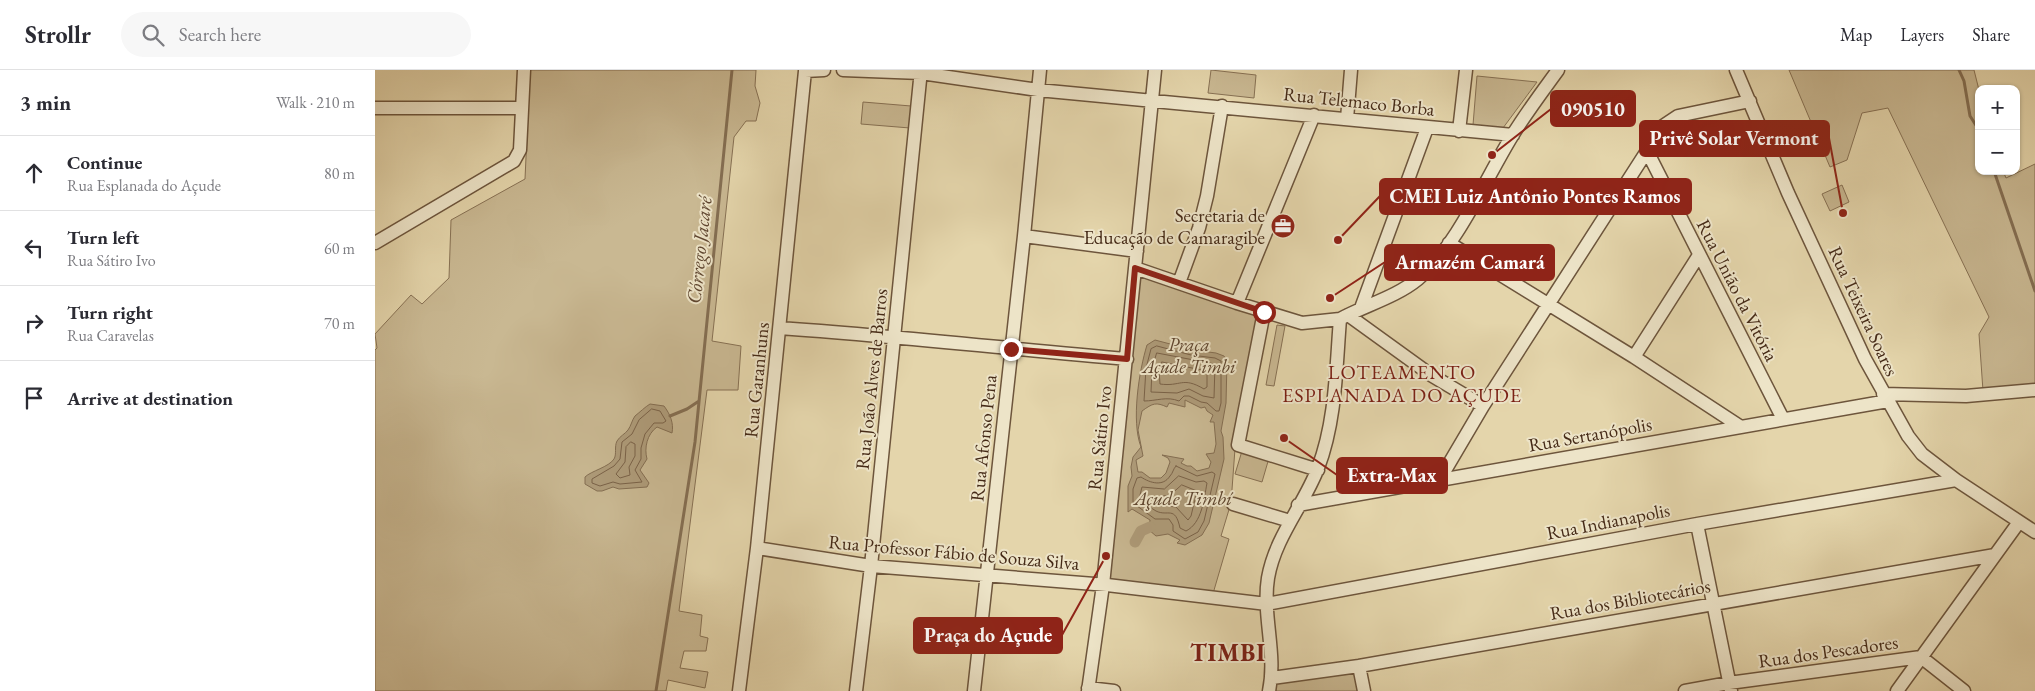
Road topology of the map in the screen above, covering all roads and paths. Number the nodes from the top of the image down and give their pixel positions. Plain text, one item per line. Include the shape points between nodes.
1 (524, 70) edge
2 (825, 70) edge
3 (843, 70) edge
4 (1040, 70) edge
5 (1155, 70) edge
6 (1351, 70) edge
7 (1466, 70) edge
8 (1557, 70) edge
9 (1736, 70) edge
10 (921, 71) edge
11 (1038, 90) junction
12 (1153, 100) junction
13 (1750, 101) junction
14 (1222, 106) junction
15 (375, 108) edge
16 (523, 108) junction
17 (1314, 115) junction
18 (1347, 119) junction
19 (1427, 128) junction
20 (1459, 131) junction
21 (1513, 135) junction
22 (1647, 151) junction
23 (1024, 236) junction
24 (375, 243) edge
25 (1449, 243) junction
26 (1137, 251) junction
27 (1699, 255) junction
28 (1135, 268) junction
29 (1179, 283) junction
30 (1237, 303) junction
31 (1547, 305) junction
32 (1361, 308) junction
33 (1264, 312) junction
34 (1344, 317) junction
35 (780, 328) junction
36 (894, 336) junction
37 (1011, 349) junction
38 (1634, 357) junction
39 (1127, 359) junction
40 (2035, 390) edge
41 (1885, 397) junction
42 (1483, 406) junction
43 (1783, 419) junction
44 (1741, 427) junction
45 (1318, 470) junction
46 (1440, 479) junction
47 (1956, 480) junction
48 (1233, 504) dead end
49 (1298, 505) junction
50 (1290, 521) junction
51 (2019, 522) junction
52 (1697, 524) junction
53 (2035, 532) edge
54 (757, 548) junction
55 (1995, 555) junction
56 (871, 566) junction
57 (987, 574) junction
58 (1103, 585) junction
59 (1267, 604) junction
60 (1713, 604) junction
61 (1921, 657) junction
62 (1359, 666) junction
63 (1272, 678) junction
64 (1730, 687) edge
65 (1088, 690) edge
66 (739, 691) edge
67 (856, 691) edge
68 (974, 691) edge
69 (1114, 691) edge
70 (1269, 691) edge
71 (1364, 691) edge
72 (1685, 691) edge
73 (1897, 691) edge
74 (1964, 691) edge

1 - 16 street
2 - 35 street, Rua Garanhuns via 805,71
3 - 10 street, Rua Telemaco Borba
4 - 11 street, Rua Afonso Pena
5 - 12 street, Rua Sátiro Ivo
6 - 18 street
7 - 20 street
8 - 21 street
9 - 13 street, Rua Teixeira Soares
10 - 11 street, Rua Telemaco Borba
10 - 36 street, Rua João Alves de Barros
11 - 12 street, Rua Telemaco Borba
11 - 23 street, Rua Afonso Pena
12 - 14 street, Rua Telemaco Borba
12 - 26 street, Rua Sátiro Ivo
13 - 22 street via 1678,116 1663,126
13 - 41 street, Rua Teixeira Soares via 1788,193
14 - 17 street, Rua Telemaco Borba
14 - 29 street via 1207,196
15 - 16 street
16 - 24 street via 520,150 514,161
17 - 18 street, Rua Telemaco Borba
17 - 30 street
18 - 19 street, Rua Telemaco Borba
19 - 20 street, Rua Telemaco Borba
19 - 32 street
20 - 21 street, Rua Telemaco Borba
21 - 25 street
22 - 27 street, Rua União da Vitória
22 - 31 street
23 - 26 street
23 - 37 street, Rua Afonso Pena
25 - 31 street
25 - 32 street via 1417,280 1397,293
26 - 28 street, Rua Sátiro Ivo
27 - 38 street
27 - 43 street, Rua União da Vitória
28 - 29 street
28 - 39 street, Rua Sátiro Ivo
29 - 30 street
30 - 33 street
31 - 38 street
31 - 42 street
32 - 34 street
33 - 34 street via 1302,323
33 - 45 street via 1238,445
34 - 42 street
34 - 45 street via 1329,437
35 - 36 street
35 - 54 street, Rua Garanhuns
36 - 37 street
36 - 56 street, Rua João Alves de Barros
37 - 39 street
37 - 57 street, Rua Afonso Pena
38 - 44 street
39 - 58 street, Rua Sátiro Ivo
40 - 41 street, Rua Sertanópolis via 1966,396
41 - 43 street, Rua Sertanópolis
41 - 47 street, Rua Teixeira Soares via 1923,454
42 - 46 street
43 - 44 street, Rua Sertanópolis
44 - 46 street, Rua Sertanópolis
45 - 49 street
46 - 49 street, Rua Sertanópolis
47 - 51 street, Rua Teixeira Soares
47 - 52 street, Rua Indianapolis
48 - 50 street
49 - 50 street
50 - 59 street via 1272,562
51 - 53 street, Rua Teixeira Soares
51 - 55 street
52 - 59 street, Rua Indianapolis
52 - 60 street
54 - 56 street, Rua Professor Fábio de Souza Silva
54 - 66 street, Rua Garanhuns
55 - 60 street, Rua dos Bibliotecários
55 - 61 street
56 - 57 street, Rua Professor Fábio de Souza Silva
56 - 67 street, Rua João Alves de Barros
57 - 58 street, Rua Professor Fábio de Souza Silva
57 - 68 street, Rua Afonso Pena
58 - 59 street, Rua Professor Fábio de Souza Silva
58 - 65 street, Rua Sátiro Ivo
59 - 63 street
60 - 62 street, Rua dos Bibliotecários
60 - 64 street
61 - 64 street, Rua dos Pescadores
61 - 73 street
61 - 74 street, Rua dos Pescadores
62 - 63 street, Rua dos Bibliotecários
62 - 71 street
63 - 70 street
64 - 72 street, Rua dos Pescadores
65 - 69 street

